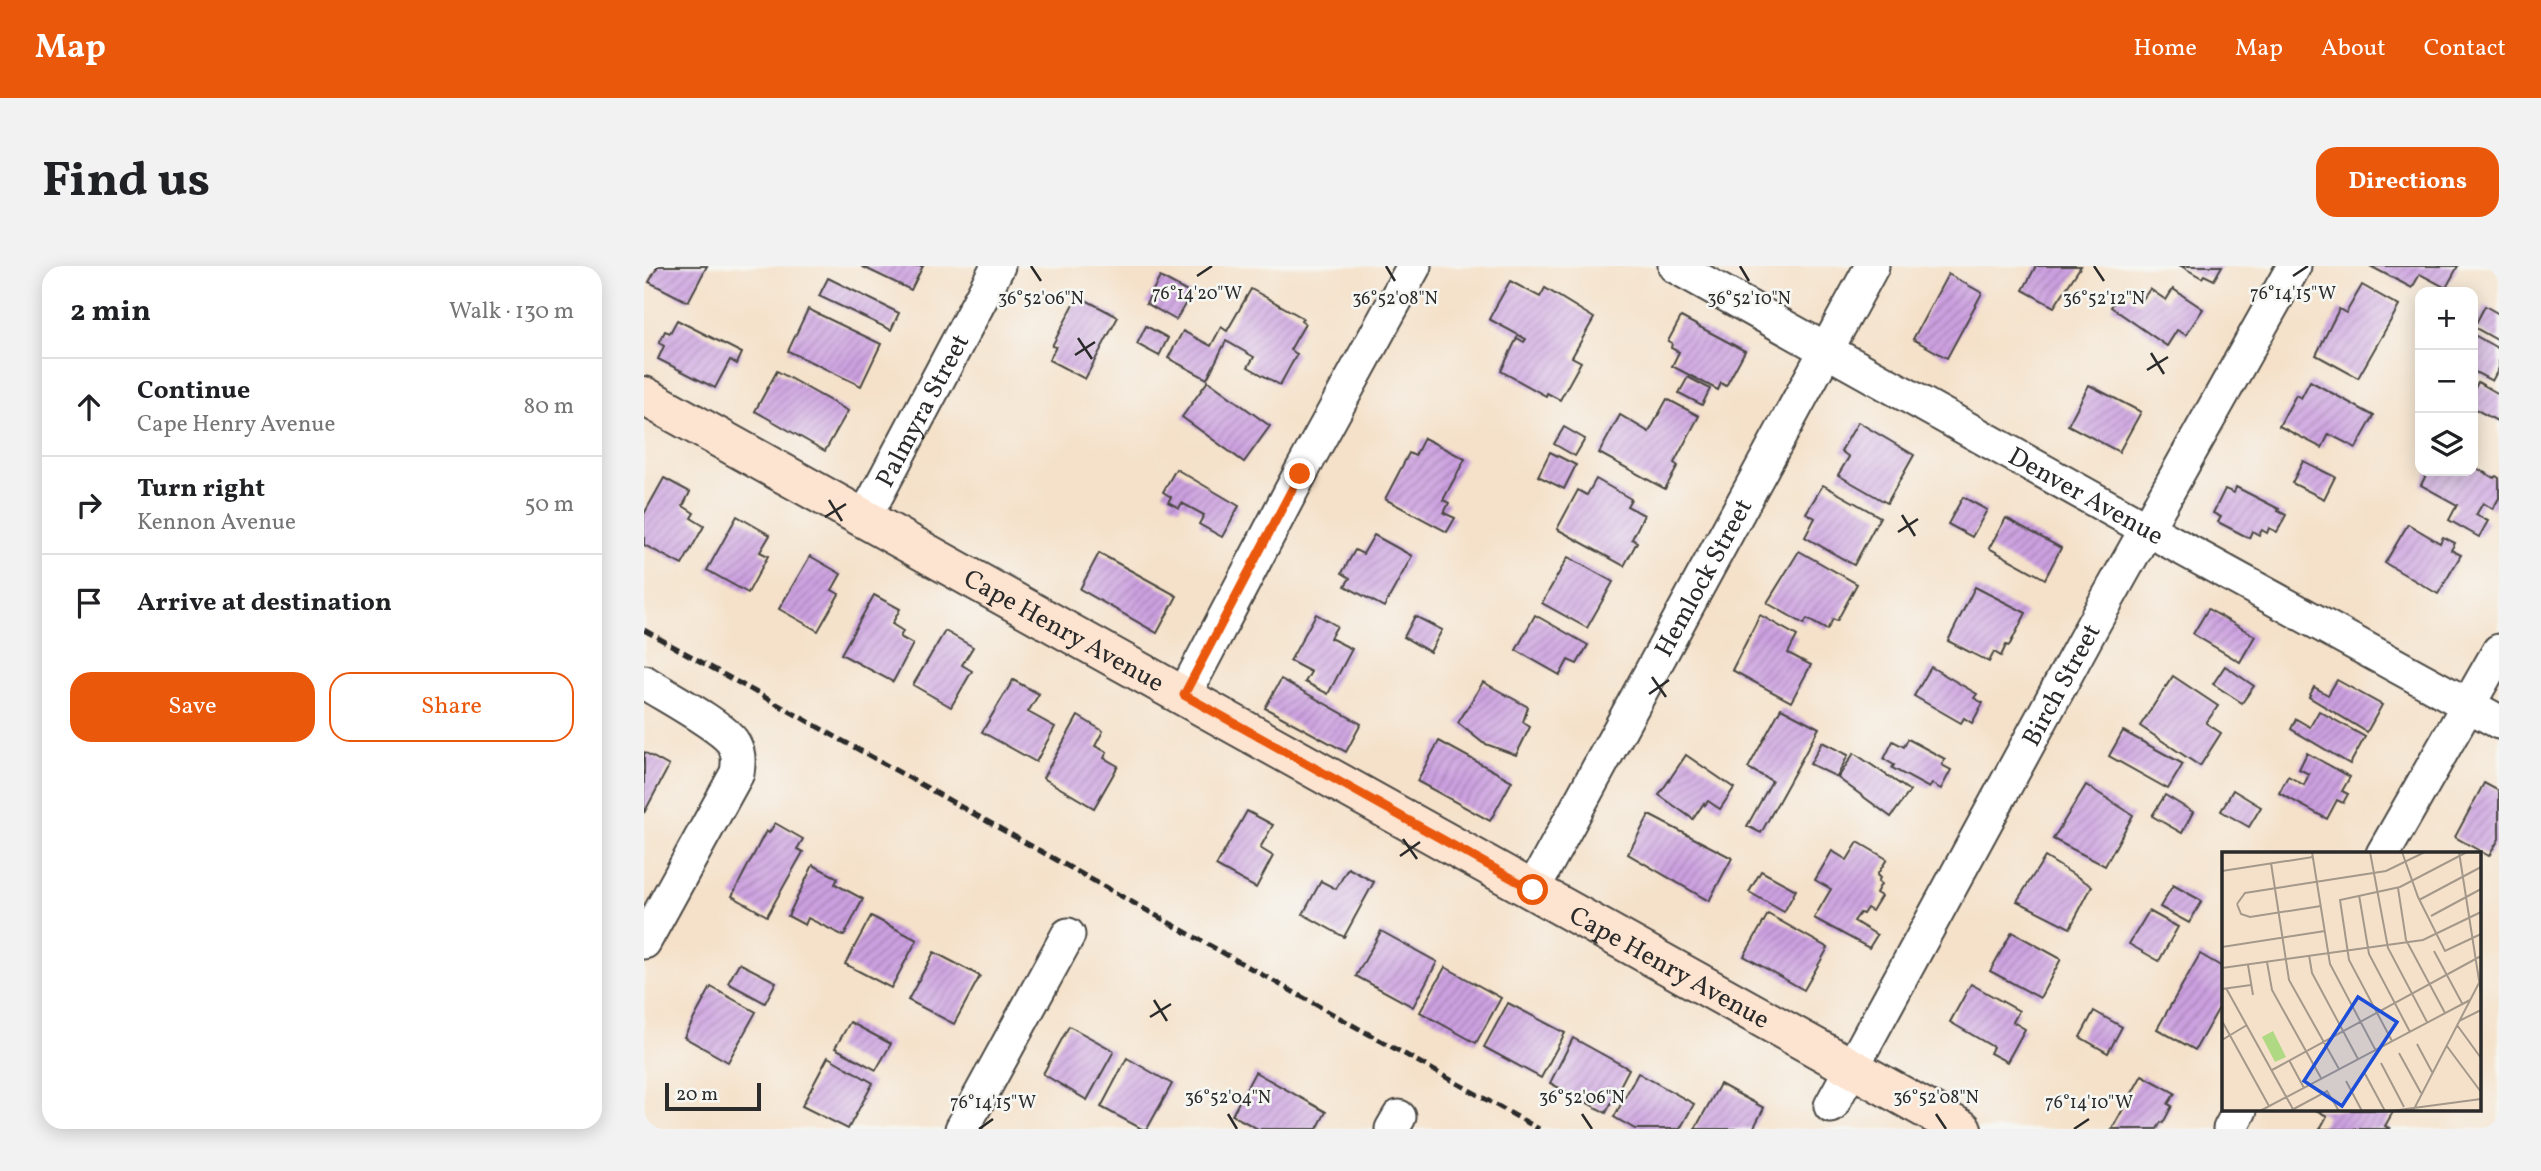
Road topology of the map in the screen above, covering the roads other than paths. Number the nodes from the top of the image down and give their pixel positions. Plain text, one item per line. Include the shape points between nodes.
1 (998, 266) edge
2 (1414, 266) edge
3 (1675, 266) edge
4 (1872, 266) edge
5 (2294, 266) edge
6 (1825, 350) junction
7 (644, 396) edge
8 (865, 517) junction
9 (2147, 529) junction
10 (2499, 651) edge
11 (644, 682) edge
12 (1184, 695) junction
13 (2470, 705) junction
14 (2499, 722) edge
15 (2384, 852) edge
16 (1533, 890) junction
17 (1068, 935) dead end
18 (644, 942) edge
19 (1852, 1068) junction
20 (1831, 1106) dead end
21 (2239, 1112) edge
22 (962, 1129) edge
23 (1962, 1129) edge
24 (2230, 1129) edge

1 - 8 street, Palmyra Street
2 - 12 street
3 - 6 street, Denver Avenue
4 - 6 street, Hemlock Street
5 - 9 street, Birch Street
6 - 9 street, Denver Avenue
6 - 16 street, Hemlock Street
7 - 8 street, Cape Henry Avenue
8 - 12 street, Cape Henry Avenue
9 - 13 street, Denver Avenue
9 - 19 street, Birch Street
10 - 13 street
11 - 18 street via 732,741 740,758 737,773
12 - 16 street, Cape Henry Avenue
13 - 14 street, Denver Avenue
13 - 15 street
16 - 19 street, Cape Henry Avenue
17 - 22 street
19 - 20 street, Birch Street
19 - 23 street, Cape Henry Avenue
21 - 24 street

